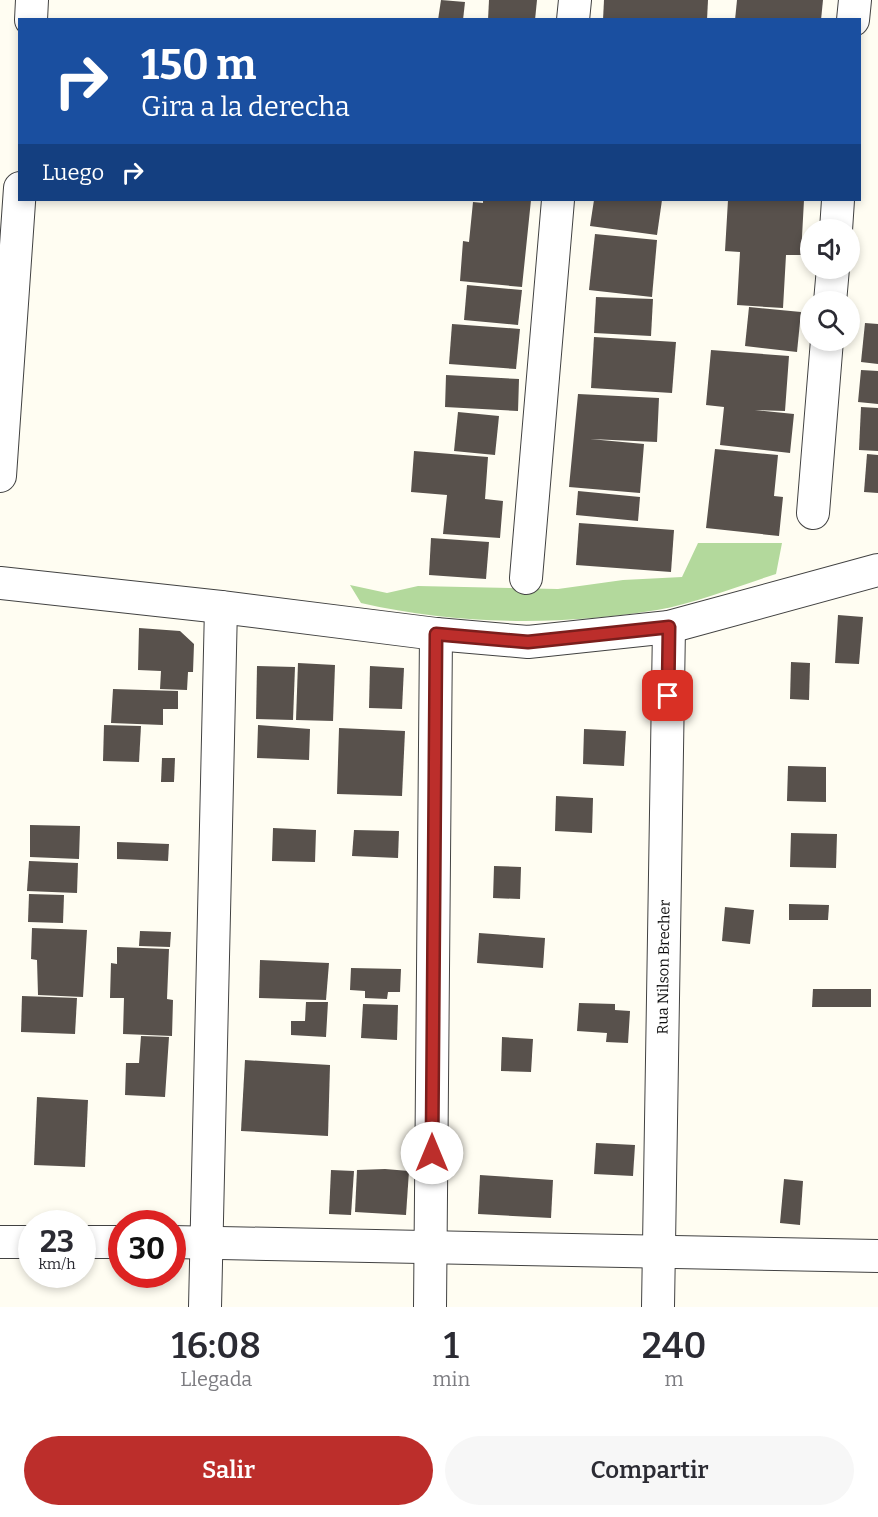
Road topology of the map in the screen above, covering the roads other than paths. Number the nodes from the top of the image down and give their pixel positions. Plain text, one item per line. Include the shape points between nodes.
1 (32, 0) edge
2 (575, 0) edge
3 (855, 0) edge
4 (31, 18) edge
5 (573, 18) edge
6 (853, 18) edge
7 (19, 201) edge
8 (558, 201) edge
9 (838, 201) edge
10 (837, 219) edge
11 (826, 351) edge
12 (0, 476) edge
13 (813, 513) dead end
14 (878, 570) edge
15 (526, 578) dead end
16 (0, 583) edge
17 (221, 607) junction
18 (669, 627) junction
19 (436, 634) junction
20 (0, 1242) edge
21 (18, 1242) edge
22 (186, 1242) edge
23 (206, 1242) junction
24 (431, 1247) junction
25 (658, 1252) junction
26 (878, 1256) edge
27 (205, 1307) edge
28 (430, 1307) edge
29 (657, 1307) edge

1 - 4 street
2 - 5 street
3 - 6 street
7 - 12 street
8 - 15 street
9 - 10 street
11 - 13 street
14 - 18 street
16 - 17 street
17 - 19 street
17 - 23 street
18 - 19 street via 528,642
18 - 25 street, Rua Nilson Brecher
19 - 24 street
20 - 21 street
22 - 23 street
23 - 24 street
23 - 27 street
24 - 25 street
24 - 28 street
25 - 26 street
25 - 29 street, Rua Nilson Brecher

